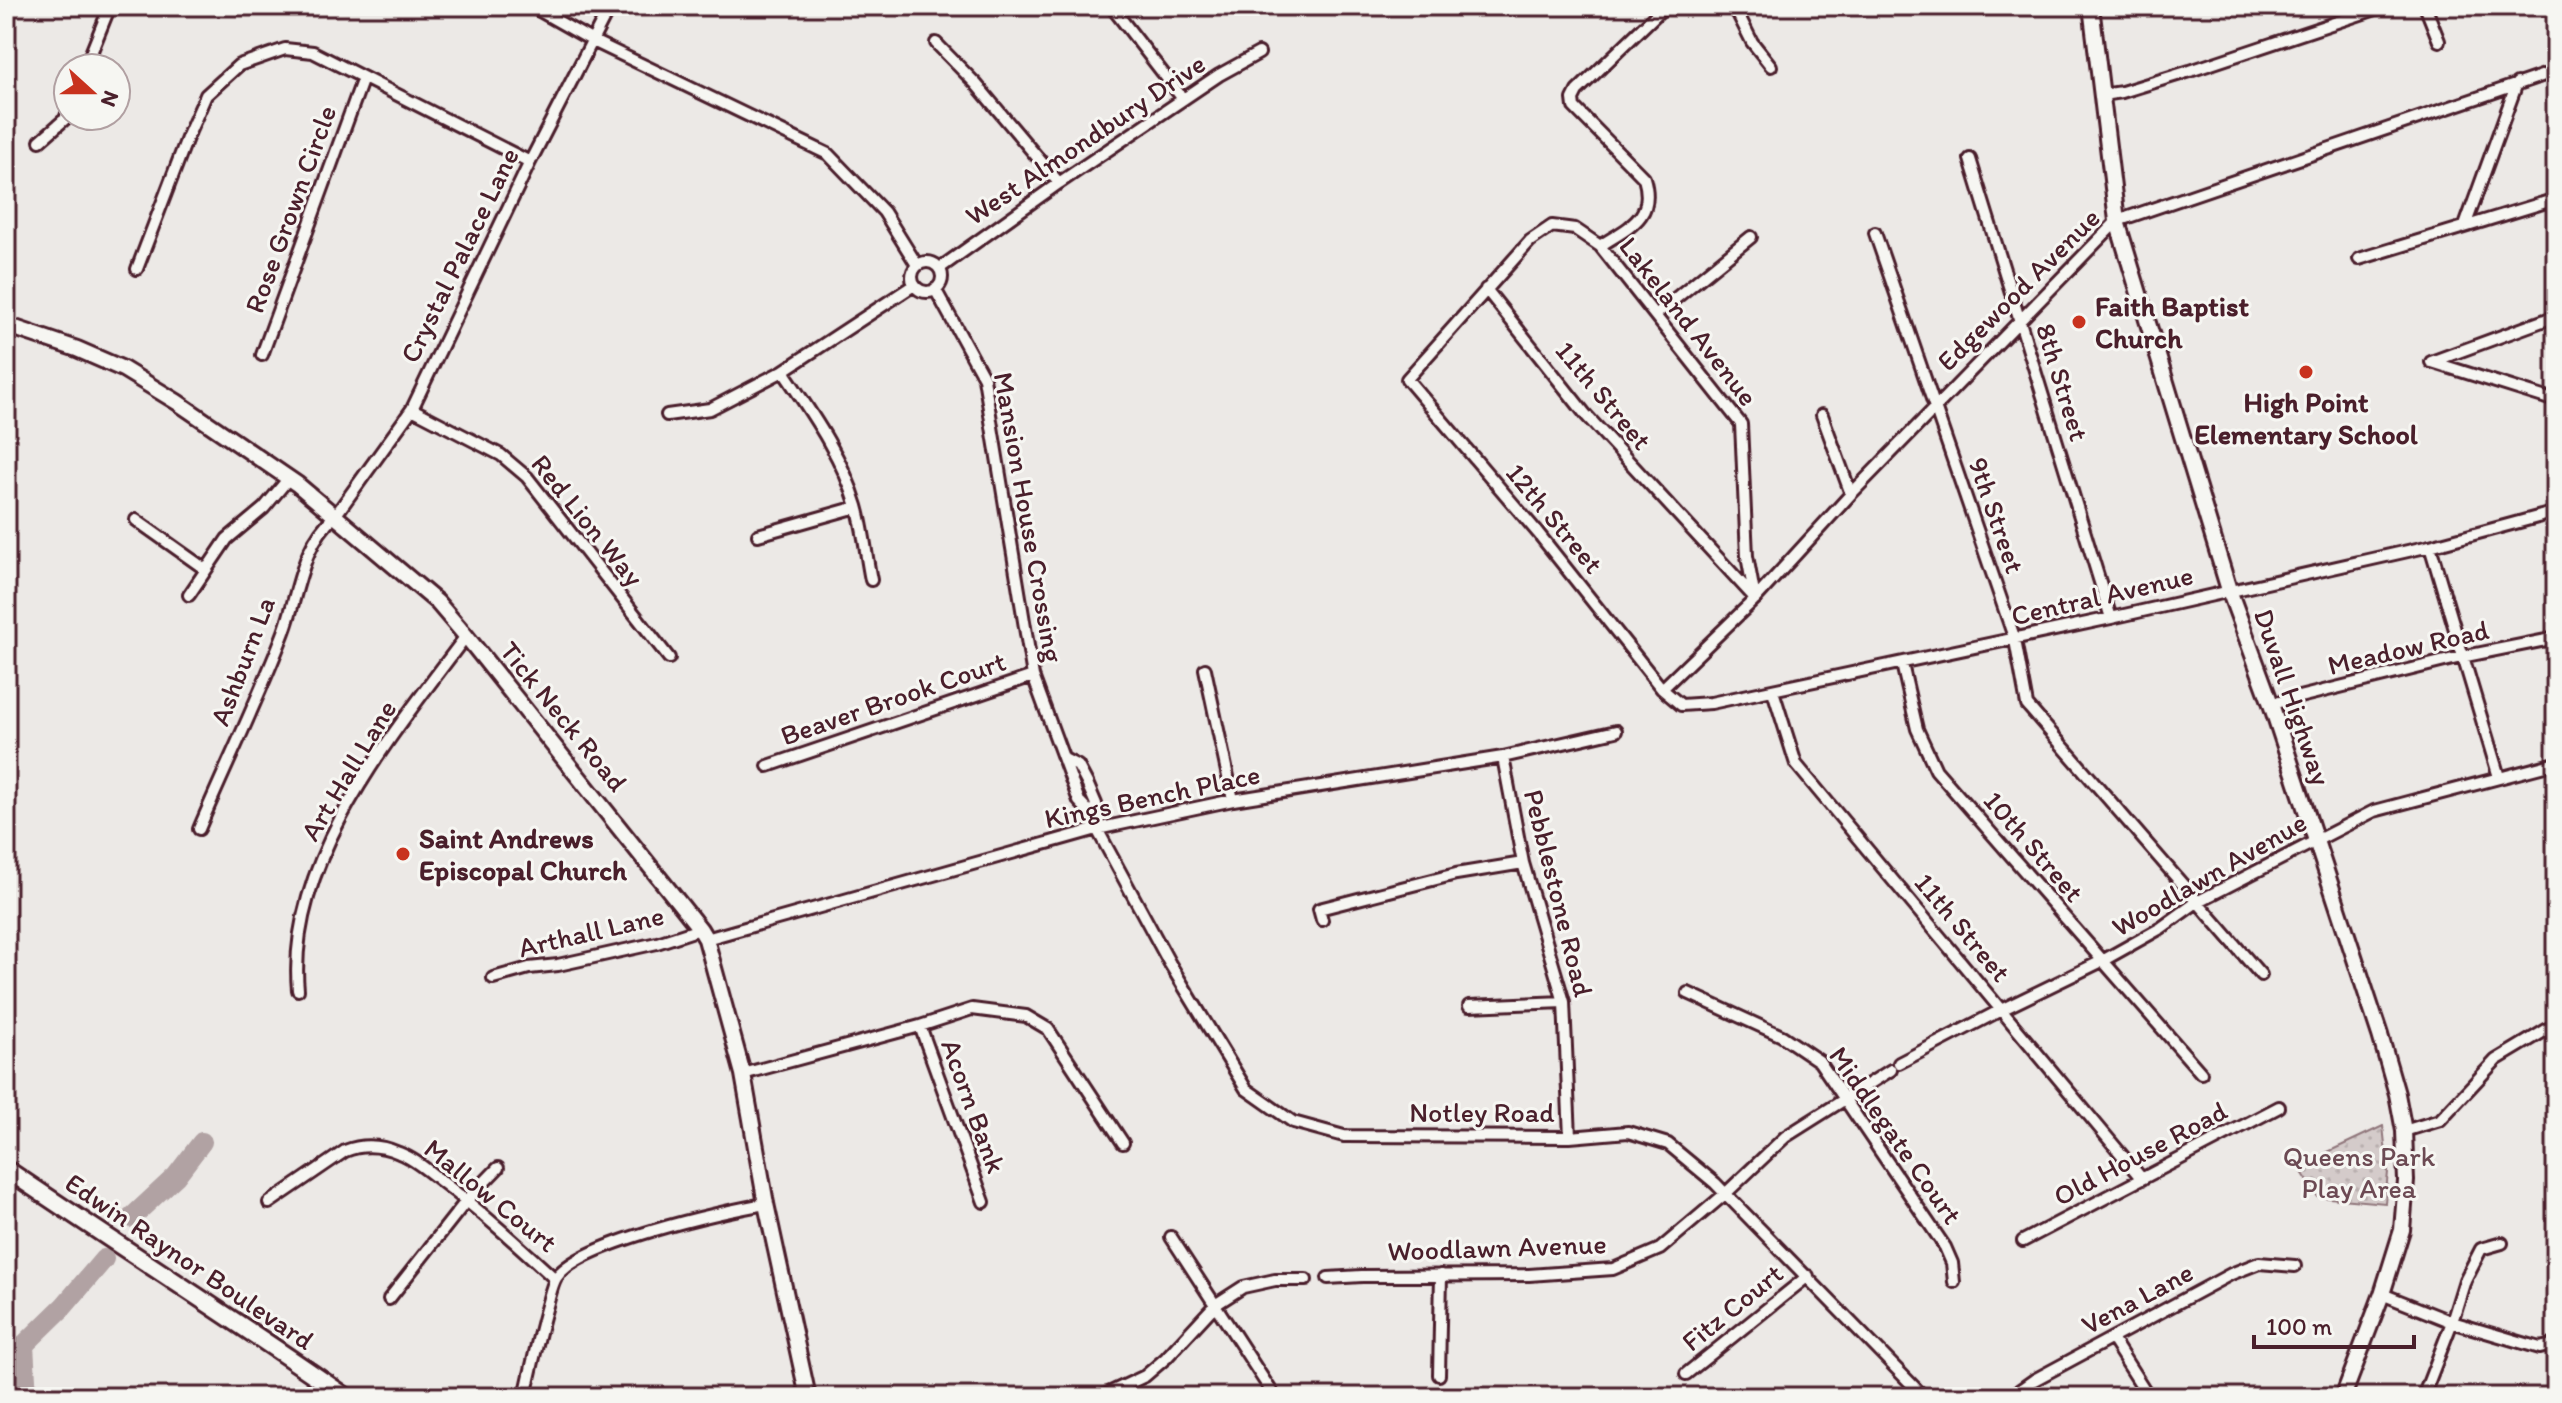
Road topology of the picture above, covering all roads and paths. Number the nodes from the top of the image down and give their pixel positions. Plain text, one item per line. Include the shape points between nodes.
1 (110, 6) edge
2 (531, 6) edge
3 (610, 6) edge
4 (1111, 6) edge
5 (1665, 6) edge
6 (1734, 6) edge
7 (2091, 6) edge
8 (2385, 6) edge
9 (2425, 6) edge
10 (593, 41) junction
11 (2439, 41) dead end
12 (936, 43) dead end
13 (91, 52) edge
14 (1259, 53) dead end
15 (1771, 66) dead end
16 (2556, 71) edge
17 (363, 78) junction
18 (2517, 83) junction
19 (2102, 95) junction
20 (1183, 99) junction
21 (52, 130) edge
22 (40, 141) dead end
23 (1970, 159) dead end
24 (530, 162) junction
25 (1059, 183) junction
26 (2556, 199) edge
27 (2117, 221) junction
28 (2465, 226) junction
29 (1875, 233) dead end
30 (1751, 237) dead end
31 (1600, 246) junction
32 (2359, 259) dead end
33 (917, 265) junction
34 (940, 268) junction
35 (137, 269) dead end
36 (914, 285) junction
37 (935, 289) junction
38 (1486, 289) junction
39 (1655, 315) junction
40 (2556, 316) edge
41 (2019, 321) junction
42 (6, 325) edge
43 (262, 355) dead end
44 (783, 371) junction
45 (2556, 401) edge
46 (1934, 408) junction
47 (412, 409) junction
48 (667, 415) dead end
49 (1822, 415) dead end
50 (289, 478) junction
51 (1851, 494) junction
52 (857, 507) junction
53 (2556, 512) edge
54 (335, 516) junction
55 (136, 520) dead end
56 (758, 535) dead end
57 (2430, 546) junction
58 (205, 569) junction
59 (871, 580) dead end
60 (2229, 590) junction
61 (189, 595) dead end
62 (1755, 599) junction
63 (2111, 618) junction
64 (466, 636) junction
65 (2556, 638) edge
66 (2015, 640) junction
67 (2461, 657) junction
68 (669, 658) dead end
69 (1902, 664) junction
70 (1205, 669) dead end
71 (1033, 676) junction
72 (1662, 689) junction
73 (1773, 691) junction
74 (2271, 704) junction
75 (1616, 731) dead end
76 (1503, 757) junction
77 (2556, 763) edge
78 (768, 766) dead end
79 (2499, 777) junction
80 (1233, 800) junction
81 (199, 829) dead end
82 (1097, 829) junction
83 (2314, 840) junction
84 (1523, 863) junction
85 (2197, 902) junction
86 (1322, 920) dead end
87 (703, 934) junction
88 (2102, 961) junction
89 (2261, 975) dead end
90 (493, 978) dead end
91 (298, 990) dead end
92 (1688, 993) dead end
93 (1564, 1002) junction
94 (1469, 1006) dead end
95 (2001, 1010) junction
96 (2556, 1024) edge
97 (920, 1026) junction
98 (2201, 1073) dead end
99 (743, 1074) junction
100 (1844, 1098) junction
101 (2279, 1107) dead end
102 (2404, 1131) junction
103 (1570, 1137) junction
104 (1123, 1143) dead end
105 (498, 1168) dead end
106 (6, 1169) edge
107 (2142, 1179) junction
108 (1725, 1194) junction
109 (467, 1200) junction
110 (984, 1202) dead end
111 (269, 1203) dead end
112 (766, 1204) junction
113 (1171, 1237) dead end
114 (2023, 1241) dead end
115 (2502, 1243) dead end
116 (2295, 1266) dead end
117 (1441, 1275) junction
118 (1808, 1276) junction
119 (1328, 1278) dead end
120 (555, 1279) junction
121 (1306, 1280) dead end
122 (1954, 1282) dead end
123 (2382, 1294) junction
124 (389, 1299) dead end
125 (1215, 1305) junction
126 (2452, 1322) junction
127 (2112, 1339) junction
128 (2556, 1344) edge
129 (1686, 1374) dead end
130 (1439, 1375) dead end
131 (346, 1397) edge
132 (525, 1397) edge
133 (808, 1397) edge
134 (1100, 1397) edge
135 (1275, 1397) edge
136 (1924, 1397) edge
137 (2010, 1397) edge
138 (2149, 1397) edge
139 (2343, 1397) edge
140 (2423, 1397) edge

1 - 13 street
2 - 10 street
3 - 10 street, Crystal Palace Lane
4 - 20 street
5 - 31 street via 1573,99 1574,107 1644,178 1648,191 1640,218
6 - 15 street
7 - 19 street, Duvall Highway
8 - 19 street
9 - 11 street
10 - 24 street, Crystal Palace Lane
10 - 33 street via 828,154 884,212
12 - 25 street
14 - 20 street, West Almondbury Drive
16 - 18 street, Edgewood Avenue
17 - 24 street
17 - 35 street via 313,52 285,49 237,66 206,95
17 - 43 street, Rose Grown Circle
18 - 27 street, Edgewood Avenue
18 - 28 street
19 - 27 street, Duvall Highway
20 - 25 street, West Almondbury Drive
21 - 22 street
23 - 41 street, 8th Street
24 - 47 street, Crystal Palace Lane
25 - 34 street, West Almondbury Drive
26 - 28 street
27 - 41 street, Edgewood Avenue
27 - 60 street, Duvall Highway
28 - 32 street
29 - 46 street, 9th Street
30 - 39 street
31 - 38 street, Lakeland Avenue via 1575,229 1552,226 1530,241
31 - 39 street, Lakeland Avenue
33 - 34 street via 932,262
33 - 36 street
34 - 37 street via 941,282
36 - 37 street
36 - 44 street
37 - 71 street, Mansion House Crossing via 984,378
38 - 62 street, 11th Street via 1586,415
38 - 72 street, 12th Street via 1407,379
39 - 62 street, Lakeland Avenue via 1741,424 1747,556
40 - 45 street via 2431,362
41 - 46 street, Edgewood Avenue
41 - 63 street, 8th Street
42 - 50 street, Tick Neck Road via 123,369
44 - 48 street via 710,409
44 - 52 street via 829,440
46 - 51 street, Edgewood Avenue
46 - 66 street, 9th Street
47 - 54 street, Crystal Palace Lane
47 - 68 street, Red Lion Way via 501,455 527,477
49 - 51 street
50 - 54 street, Tick Neck Road
50 - 58 street via 227,539
51 - 62 street, Edgewood Avenue
52 - 56 street
52 - 59 street
53 - 57 street, Central Avenue
54 - 64 street, Tick Neck Road via 437,602
54 - 81 street, Ashburn La via 322,527 305,562 285,630
55 - 58 street
57 - 60 street, Central Avenue
57 - 67 street
58 - 61 street
60 - 63 street, Central Avenue
60 - 74 street, Duvall Highway
62 - 72 street, Edgewood Avenue
63 - 66 street, Central Avenue
64 - 87 street, Tick Neck Road
64 - 91 street, Art Hall Lane via 384,746 329,840 304,909
65 - 67 street, Meadow Road
66 - 69 street, Central Avenue
66 - 85 street, 9th Street via 2027,705
67 - 74 street, Meadow Road
67 - 79 street
69 - 73 street, Central Avenue
69 - 88 street, 10th Street via 1917,729 1936,770
70 - 80 street
71 - 78 street, Beaver Brook Court
71 - 82 street, Mansion House Crossing via 1064,759 1078,766 1096,804
72 - 73 street, Central Avenue via 1681,705
73 - 95 street, 11th Street via 1796,764
74 - 83 street, Duvall Highway
75 - 76 street, Kings Bench Place
76 - 80 street, Kings Bench Place
76 - 84 street, Pebblestone Road
77 - 79 street, Woodlawn Avenue
79 - 83 street, Woodlawn Avenue via 2374,811
80 - 82 street, Kings Bench Place
82 - 87 street, Kings Bench Place
82 - 103 street, Notley Road via 1246,1089 1293,1122 1344,1136
83 - 85 street, Woodlawn Avenue
83 - 102 street, Duvall Highway via 2380,1035
84 - 86 street via 1456,874 1319,909
84 - 93 street, Pebblestone Road
85 - 88 street, Woodlawn Avenue
85 - 89 street, 9th Street
87 - 90 street, Arthall Lane
87 - 99 street, Tick Neck Road
88 - 95 street, Woodlawn Avenue
88 - 98 street, 10th Street
92 - 100 street, Middlegate Court via 1782,1036 1819,1061
93 - 94 street
93 - 103 street, Pebblestone Road
95 - 100 street, Woodlawn Avenue
95 - 107 street, 11th Street
96 - 102 street via 2496,1060 2440,1120
97 - 99 street
97 - 104 street via 972,1009 1026,1016 1048,1029
97 - 110 street, Acorn Bank
99 - 112 street, Tick Neck Road
100 - 108 street, Woodlawn Avenue via 1785,1137
100 - 122 street, Middlegate Court via 1945,1247
101 - 107 street, Old House Road
102 - 123 street, Duvall Highway via 2402,1230
103 - 108 street, Notley Road via 1628,1132 1668,1144
105 - 109 street
106 - 131 main road, Edwin Raynor Boulevard
107 - 114 street, Old House Road
108 - 117 street, Woodlawn Avenue via 1660,1249 1613,1269
108 - 118 street, Notley Road
109 - 111 street, Mallow Court via 406,1156 358,1146
109 - 120 street, Mallow Court
109 - 124 street
112 - 120 street via 629,1237 570,1264
112 - 133 street, Tick Neck Road
113 - 125 street
115 - 126 street via 2481,1249
116 - 127 street, Vena Lane via 2259,1263 2231,1274
117 - 119 street, Woodlawn Avenue
117 - 130 street
118 - 129 street, Fitz Court
118 - 136 street, Notley Road
120 - 132 street
121 - 125 street via 1243,1287
123 - 126 street
123 - 139 street, Duvall Highway
125 - 134 street via 1145,1376
125 - 135 street
126 - 128 street via 2540,1348
126 - 140 street
127 - 137 street, Vena Lane
127 - 138 street

